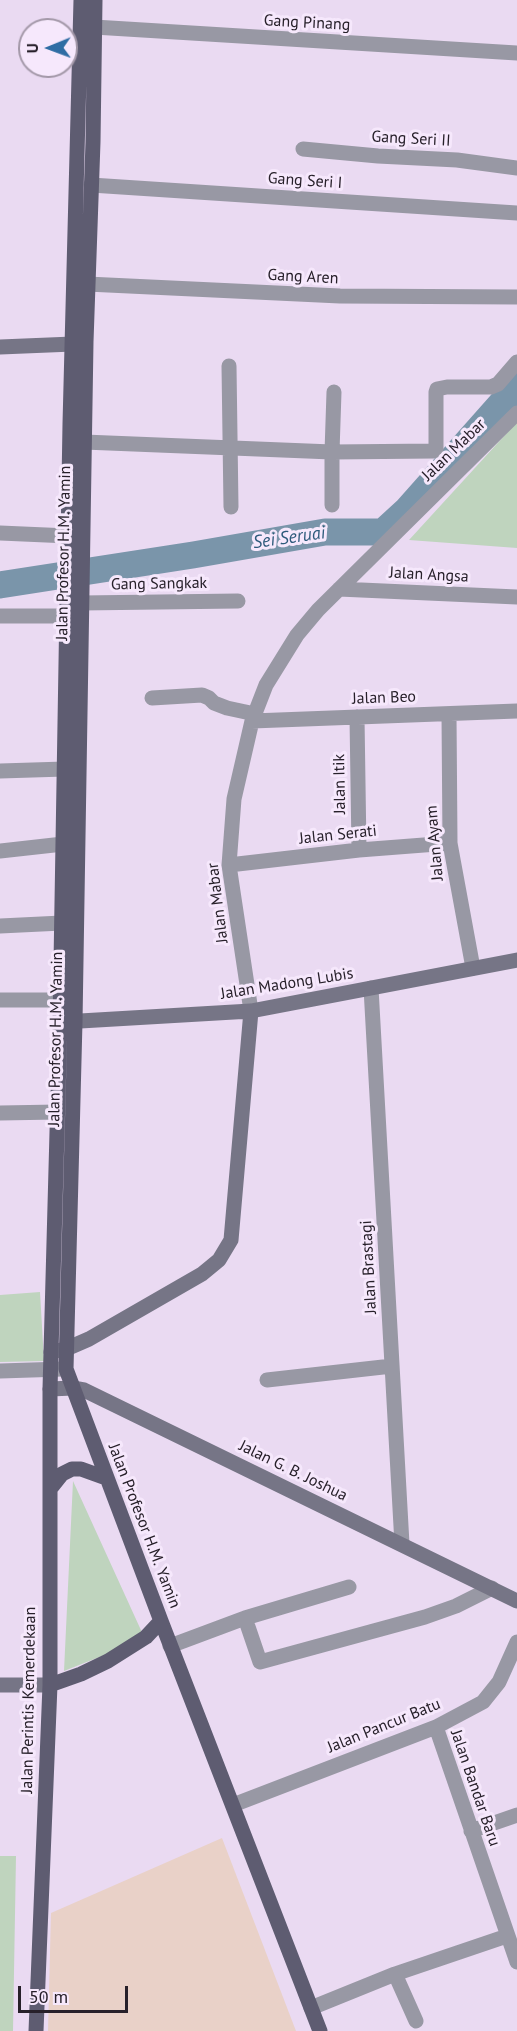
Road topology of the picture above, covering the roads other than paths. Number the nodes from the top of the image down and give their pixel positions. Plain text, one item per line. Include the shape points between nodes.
1 (81, 0) edge
2 (95, 0) edge
3 (94, 27) junction
4 (517, 53) edge
5 (85, 142) junction
6 (303, 149) dead end
7 (517, 168) edge
8 (91, 185) junction
9 (517, 213) edge
10 (87, 284) junction
11 (517, 297) edge
12 (79, 343) junction
13 (0, 346) edge
14 (517, 362) edge
15 (229, 366) dead end
16 (334, 392) dead end
17 (517, 413) edge
18 (84, 442) junction
19 (230, 447) junction
20 (332, 452) junction
21 (332, 505) dead end
22 (231, 507) dead end
23 (0, 533) edge
24 (69, 536) junction
25 (75, 554) junction
26 (339, 589) junction
27 (76, 593) junction
28 (517, 597) edge
29 (238, 601) dead end
30 (0, 616) edge
31 (68, 616) junction
32 (152, 699) dead end
33 (517, 711) edge
34 (449, 715) junction
35 (357, 717) junction
36 (254, 718) junction
37 (65, 768) junction
38 (0, 771) edge
39 (450, 843) junction
40 (63, 844) junction
41 (359, 850) junction
42 (0, 851) edge
43 (229, 865) junction
44 (62, 923) junction
45 (0, 926) edge
46 (517, 960) edge
47 (473, 968) junction
48 (371, 988) junction
49 (0, 1000) edge
50 (59, 1000) junction
51 (75, 1000) junction
52 (251, 1011) junction
53 (67, 1022) junction
54 (58, 1112) junction
55 (0, 1113) edge
56 (58, 1351) junction
57 (392, 1366) junction
58 (59, 1369) junction
59 (0, 1371) edge
60 (267, 1380) dead end
61 (73, 1388) junction
62 (50, 1389) junction
63 (106, 1478) junction
64 (50, 1489) junction
65 (402, 1544) junction
66 (349, 1587) dead end
67 (492, 1588) junction
68 (517, 1601) edge
69 (245, 1618) junction
70 (161, 1621) junction
71 (517, 1642) edge
72 (170, 1646) junction
73 (0, 1685) edge
74 (50, 1685) junction
75 (436, 1727) junction
76 (233, 1805) junction
77 (517, 1815) edge
78 (471, 1832) junction
79 (507, 1936) junction
80 (517, 1962) edge
81 (395, 1974) junction
82 (311, 2008) junction
83 (416, 2021) dead end
84 (36, 2031) edge
85 (320, 2031) edge

1 - 5 main road, Jalan Profesor H.M. Yamin
2 - 3 main road, Jalan Profesor H.M. Yamin
3 - 4 street, Gang Pinang
3 - 5 main road, Jalan Profesor H.M. Yamin
5 - 8 main road, Jalan Profesor H.M. Yamin
5 - 12 main road, Jalan Profesor H.M. Yamin
6 - 7 street, Gang Seri II
8 - 9 street, Gang Seri I
8 - 10 main road, Jalan Profesor H.M. Yamin
10 - 11 street, Gang Aren via 340,296
10 - 12 main road, Jalan Profesor H.M. Yamin
12 - 13 street
12 - 18 main road, Jalan Profesor H.M. Yamin
12 - 24 main road, Jalan Profesor H.M. Yamin
14 - 20 street via 491,387 437,389 435,451
15 - 19 street
16 - 20 street
17 - 26 street, Jalan Mabar
18 - 19 street
18 - 25 main road, Jalan Profesor H.M. Yamin
19 - 20 street
19 - 22 street
20 - 21 street
23 - 24 street
24 - 25 main road, Jalan Profesor H.M. Yamin
25 - 27 main road, Jalan Profesor H.M. Yamin
26 - 28 street, Jalan Angsa
26 - 36 street, Jalan Mabar via 297,634 266,685
27 - 29 street, Gang Sangkak
27 - 31 main road, Jalan Profesor H.M. Yamin
27 - 51 main road, Jalan Profesor H.M. Yamin
30 - 31 street
31 - 37 main road, Jalan Profesor H.M. Yamin
32 - 36 street, Jalan Beo via 202,695
33 - 34 street, Jalan Beo
34 - 35 street, Jalan Beo
34 - 39 street, Jalan Ayam
35 - 36 street, Jalan Beo
35 - 41 street, Jalan Itik
36 - 43 street, Jalan Mabar via 234,799
37 - 38 street
37 - 40 main road, Jalan Profesor H.M. Yamin
39 - 41 street, Jalan Serati
39 - 47 street, Jalan Ayam
40 - 42 street
40 - 44 main road, Jalan Profesor H.M. Yamin
41 - 43 street, Jalan Serati
43 - 52 street, Jalan Mabar
44 - 45 street
44 - 50 main road, Jalan Profesor H.M. Yamin
46 - 47 street, Jalan Madong Lubis
47 - 48 street, Jalan Madong Lubis
48 - 52 street, Jalan Madong Lubis
48 - 57 street, Jalan Brastagi
49 - 50 street
50 - 51 street
50 - 53 main road, Jalan Profesor H.M. Yamin
51 - 53 main road, Jalan Profesor H.M. Yamin
52 - 53 street, Jalan Madong Lubis
52 - 56 street, Jalan Mabar via 231,1240 219,1260 202,1274 94,1336
53 - 54 main road, Jalan Profesor H.M. Yamin
53 - 56 main road, Jalan Profesor H.M. Yamin
54 - 55 street
54 - 56 main road, Jalan Profesor H.M. Yamin
56 - 58 main road, Jalan Profesor H.M. Yamin
57 - 60 street
57 - 65 street, Jalan Brastagi
58 - 59 street
58 - 61 main road, Jalan Profesor H.M. Yamin
58 - 62 main road, Jalan Perintis Kemerdekaan
61 - 62 street, Jalan G. B. Joshua
61 - 63 main road, Jalan Profesor H.M. Yamin
61 - 65 street, Jalan G. B. Joshua
62 - 64 main road, Jalan Perintis Kemerdekaan
63 - 64 main road via 72,1469 62,1474
63 - 70 main road, Jalan Profesor H.M. Yamin
64 - 74 main road, Jalan Perintis Kemerdekaan
65 - 67 street, Jalan G. B. Joshua
66 - 69 street
67 - 68 street, Jalan G. B. Joshua
67 - 69 street via 425,1617 260,1662
69 - 72 street
70 - 72 main road, Jalan Profesor H.M. Yamin
70 - 74 main road via 146,1637 108,1661
71 - 75 street, Jalan Pancur Batu via 499,1682 483,1702
72 - 76 main road, Jalan Profesor H.M. Yamin
73 - 74 street
74 - 84 main road, Jalan Perintis Kemerdekaan
75 - 76 street, Jalan Pancur Batu
75 - 78 street, Jalan Bandar Baru
76 - 82 main road, Jalan Profesor H.M. Yamin
77 - 78 street
78 - 79 street, Jalan Bandar Baru
79 - 80 street, Jalan Bandar Baru
79 - 81 street
81 - 82 street
81 - 83 street
82 - 85 main road, Jalan Profesor H.M. Yamin

